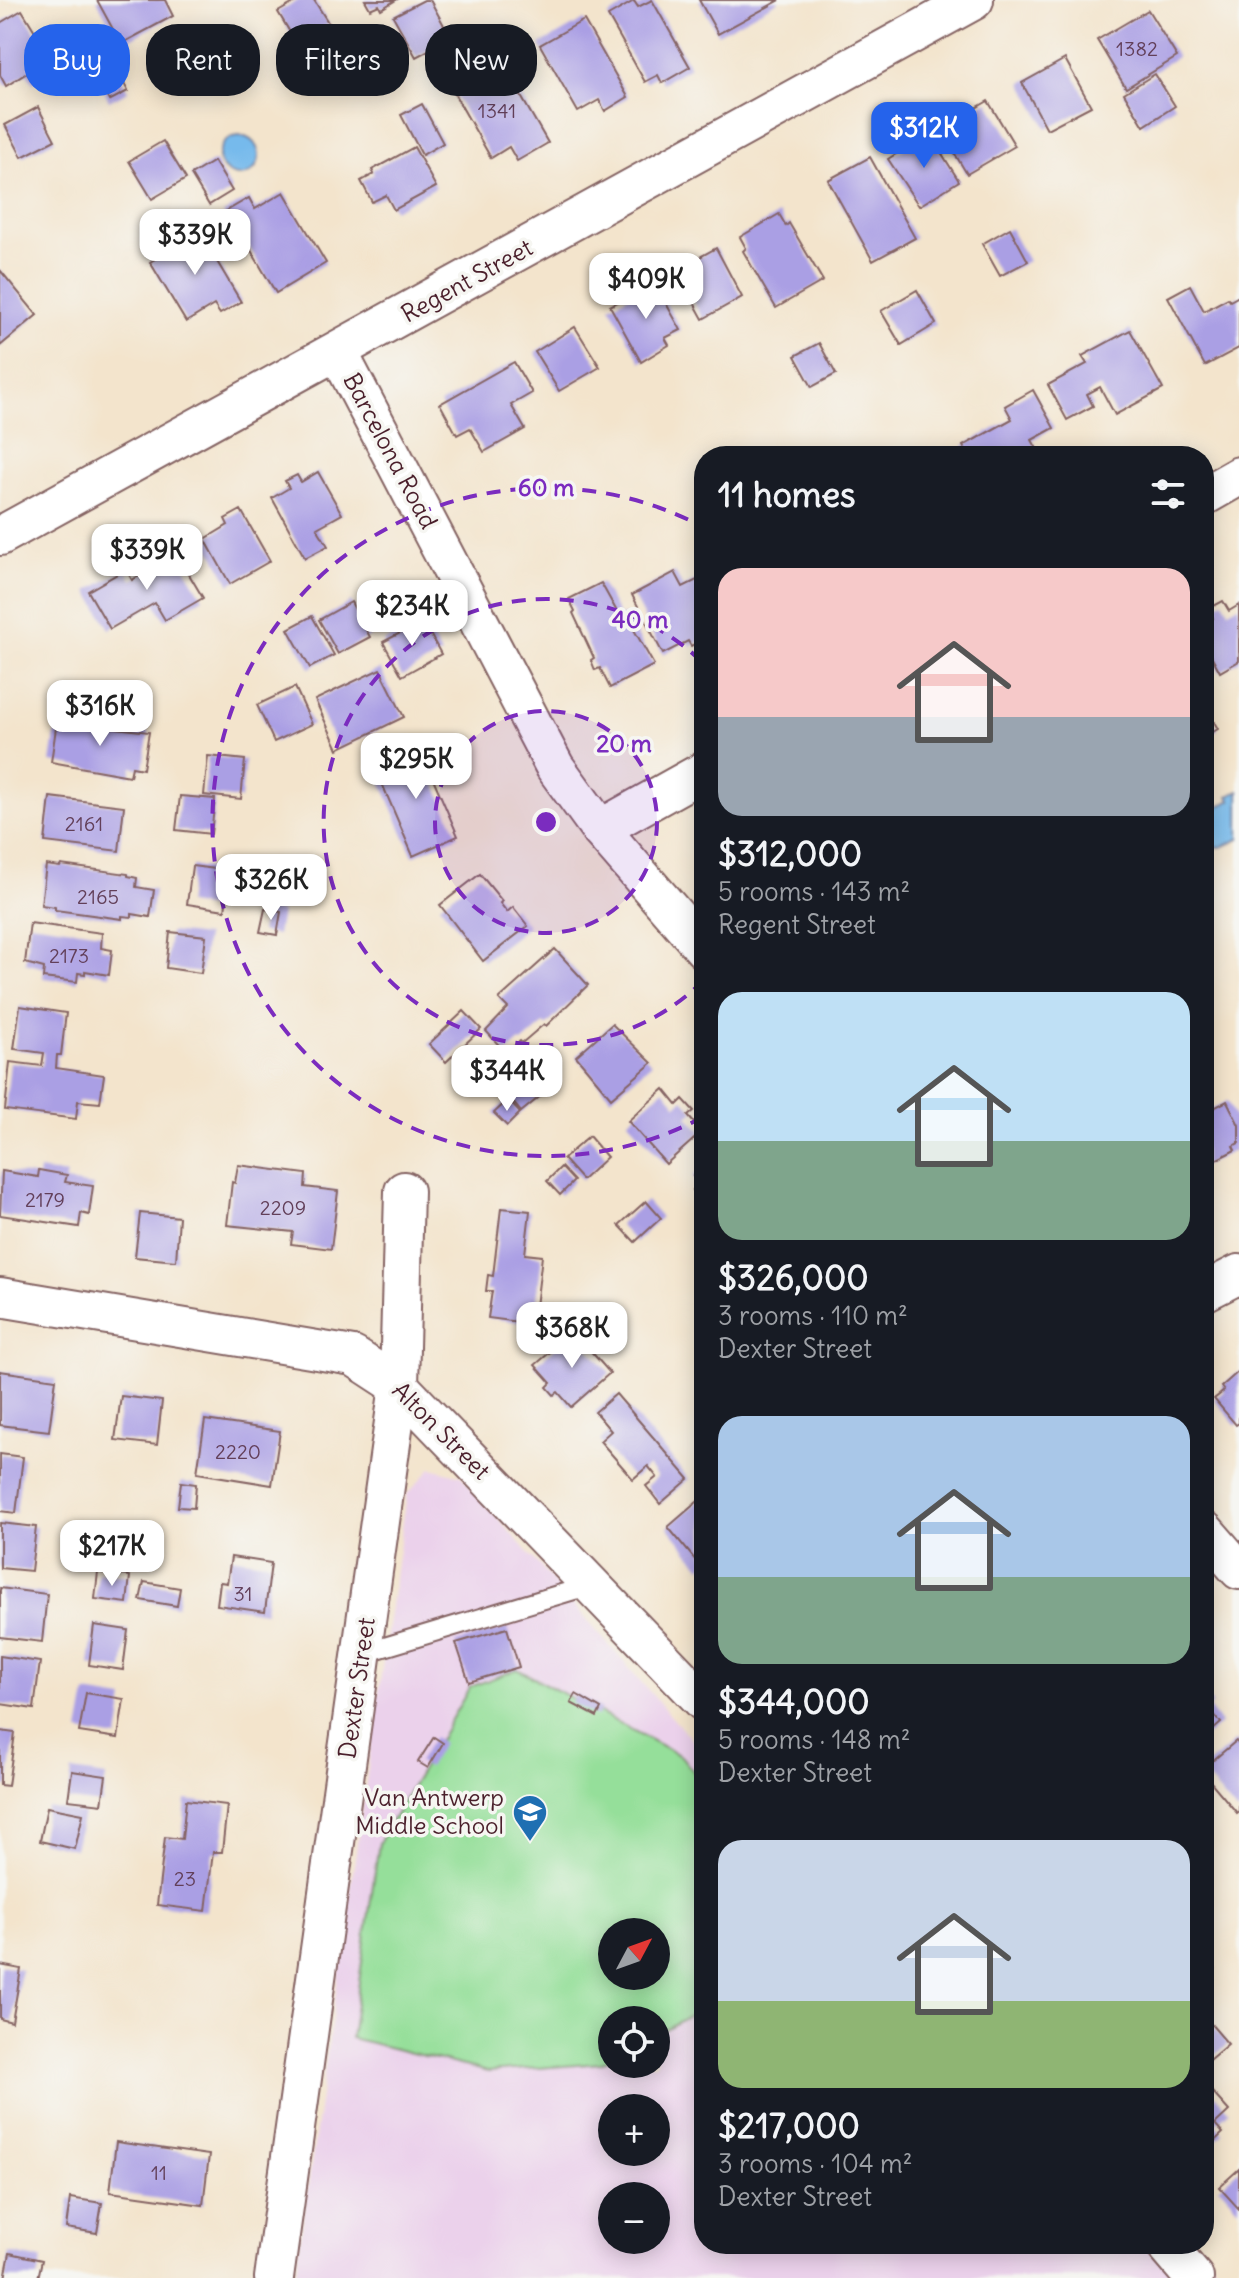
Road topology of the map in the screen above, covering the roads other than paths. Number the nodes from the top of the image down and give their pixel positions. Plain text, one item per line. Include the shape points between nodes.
1 (974, 0) edge
2 (338, 352) junction
3 (1239, 476) edge
4 (1214, 490) edge
5 (0, 536) edge
6 (694, 777) edge
7 (600, 829) junction
8 (694, 937) edge
9 (404, 1191) dead end
10 (1239, 1274) edge
11 (1214, 1287) edge
12 (0, 1297) edge
13 (399, 1386) junction
14 (1214, 1541) edge
15 (1239, 1570) edge
16 (591, 1585) junction
17 (361, 1654) junction
18 (694, 1682) edge
19 (1174, 2254) edge
20 (274, 2278) edge
21 (1194, 2278) edge

1 - 2 street, Regent Street
2 - 5 street, Regent Street
2 - 7 street, Barcelona Road via 555,767
3 - 4 street
6 - 7 street
7 - 8 street, Barcelona Road
9 - 13 street, Dexter Street
10 - 11 street
12 - 13 street, Alton Street via 353,1356
13 - 16 street, Alton Street
13 - 17 street, Dexter Street
14 - 15 street
16 - 17 lane
16 - 18 street, Alton Street
17 - 20 street, Dexter Street
19 - 21 street

